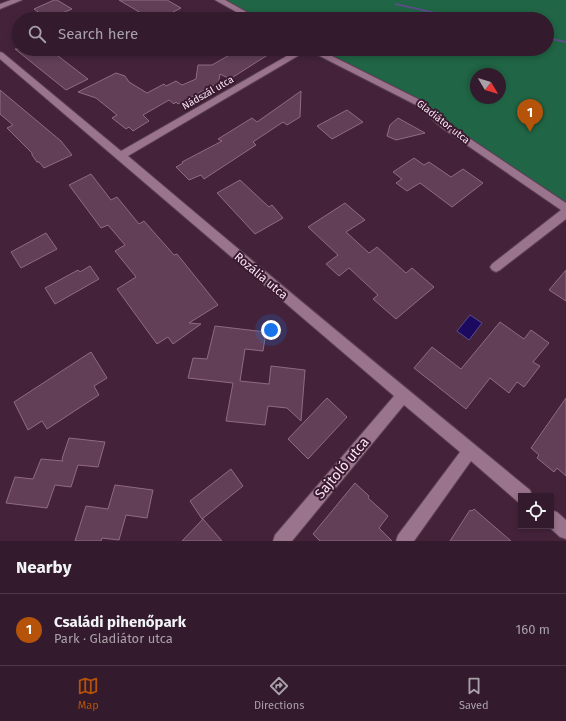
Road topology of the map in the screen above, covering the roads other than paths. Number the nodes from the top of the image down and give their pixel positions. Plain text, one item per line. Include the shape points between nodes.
1 (18, 0) edge
2 (219, 0) edge
3 (0, 7) edge
4 (242, 12) edge
5 (0, 55) edge
6 (293, 56) edge
7 (326, 56) edge
8 (121, 156) junction
9 (566, 208) edge
10 (566, 213) edge
11 (496, 267) dead end
12 (404, 394) junction
13 (470, 450) junction
14 (520, 493) edge
15 (554, 521) edge
16 (566, 531) edge
17 (281, 541) edge
18 (404, 541) edge

1 - 3 street
2 - 4 street
5 - 8 street, Rozália utca
6 - 8 street, Nádszál utca
7 - 9 street, Gladiátor utca via 419,103 445,126
8 - 12 street, Rozália utca
10 - 11 street
12 - 13 street, Rozália utca
12 - 17 street, Sajtoló utca
13 - 14 street, Rozália utca
13 - 18 street
15 - 16 street

